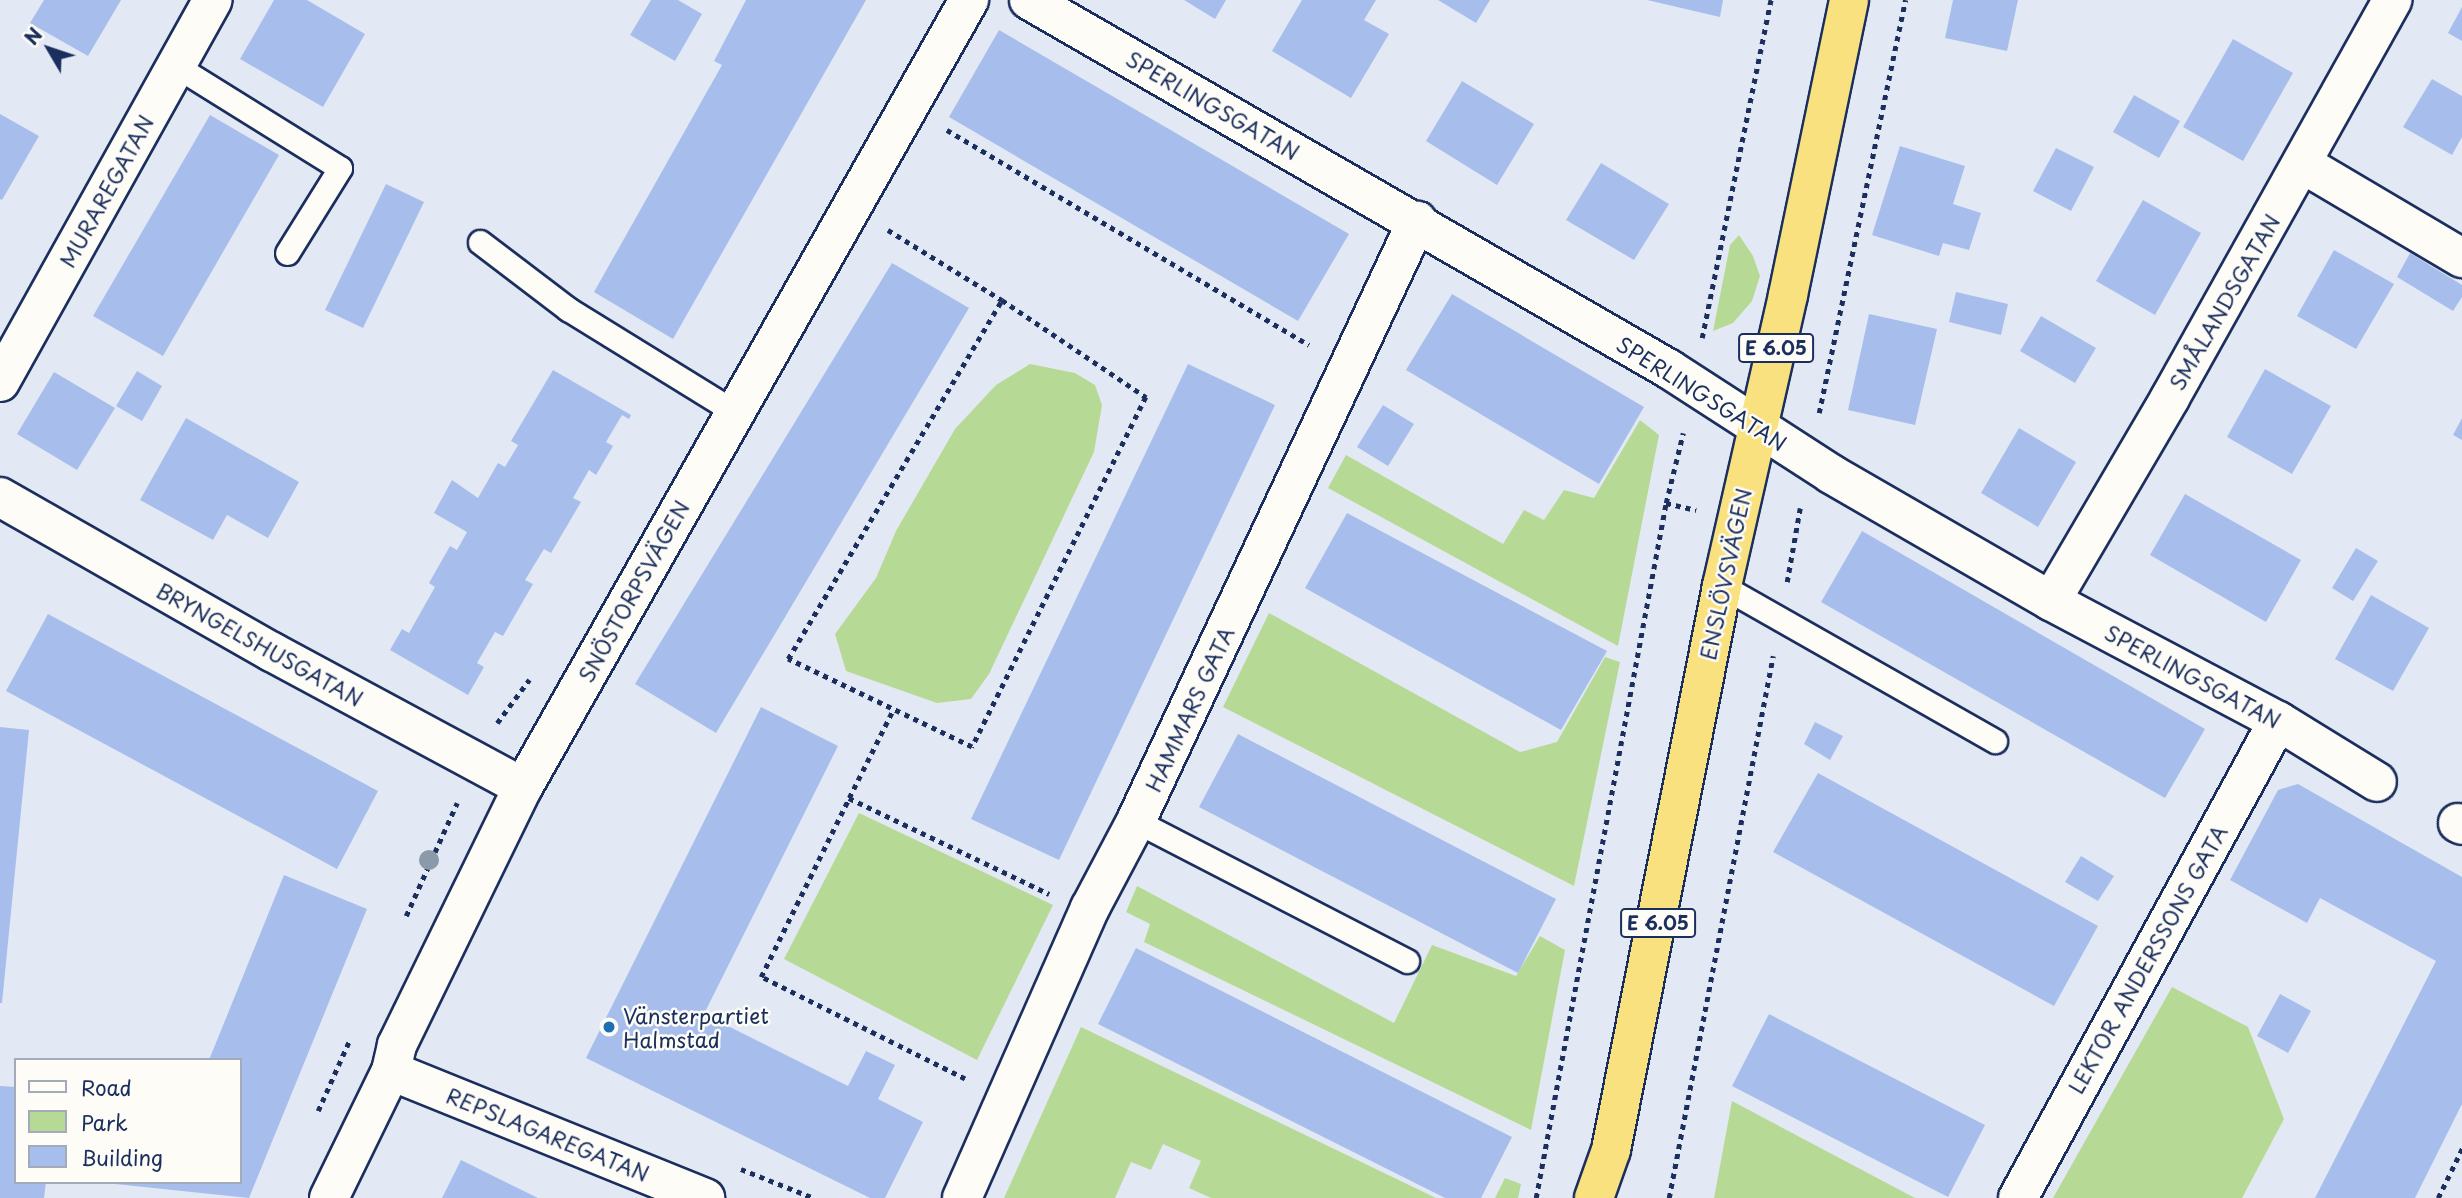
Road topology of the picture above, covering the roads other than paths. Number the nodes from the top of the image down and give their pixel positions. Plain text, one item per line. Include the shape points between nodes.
1 (214, 0) edge
2 (969, 0) edge
3 (1029, 0) edge
4 (1849, 0) edge
5 (2392, 0) edge
6 (176, 66) junction
7 (2303, 164) junction
8 (1417, 221) junction
9 (480, 242) dead end
10 (287, 253) dead end
11 (2462, 258) edge
12 (0, 382) edge
13 (733, 411) junction
14 (1757, 424) junction
15 (0, 496) edge
16 (1722, 586) junction
17 (2051, 601) junction
18 (2278, 721) junction
19 (1996, 741) dead end
20 (2377, 782) dead end
21 (523, 787) junction
22 (1136, 821) junction
23 (1407, 961) dead end
24 (391, 1071) junction
25 (1611, 1150) junction
26 (329, 1198) edge
27 (705, 1198) edge
28 (962, 1198) edge
29 (1594, 1198) edge
30 (1612, 1198) edge
31 (2018, 1198) edge

1 - 6 street, MURAREGATAN
2 - 13 street, SNÖSTORPSVÄGEN
3 - 8 street, SPERLINGSGATAN
4 - 14 highway, ENSLÖVSVÄGEN / E 6.05
5 - 7 street, SMÅLANDSGATAN
6 - 10 lane via 340,168
6 - 12 street, MURAREGATAN
7 - 11 street
7 - 17 street, SMÅLANDSGATAN
8 - 14 street, SPERLINGSGATAN
8 - 22 street, HAMMARS GATA
9 - 13 lane via 568,309
13 - 21 street, SNÖSTORPSVÄGEN
14 - 16 highway, ENSLÖVSVÄGEN / E 6.05
14 - 17 street, SPERLINGSGATAN via 1831,474
15 - 21 street, BRYNGELSHUSGATAN via 272,652
16 - 19 lane
16 - 25 highway, ENSLÖVSVÄGEN / E 6.05
17 - 18 street, SPERLINGSGATAN
18 - 20 street, SPERLINGSGATAN
18 - 31 street, LEKTOR ANDERSSONS GATA
21 - 24 street, SNÖSTORPSVÄGEN via 397,1045
22 - 23 lane
22 - 28 street, HAMMARS GATA via 1090,908
24 - 26 street, SNÖSTORPSVÄGEN
24 - 27 street, REPSLAGAREGATAN
25 - 29 highway, ENSLÖVSVÄGEN / E 6.05
25 - 30 highway, ENSLÖVSVÄGEN / E 6.05

